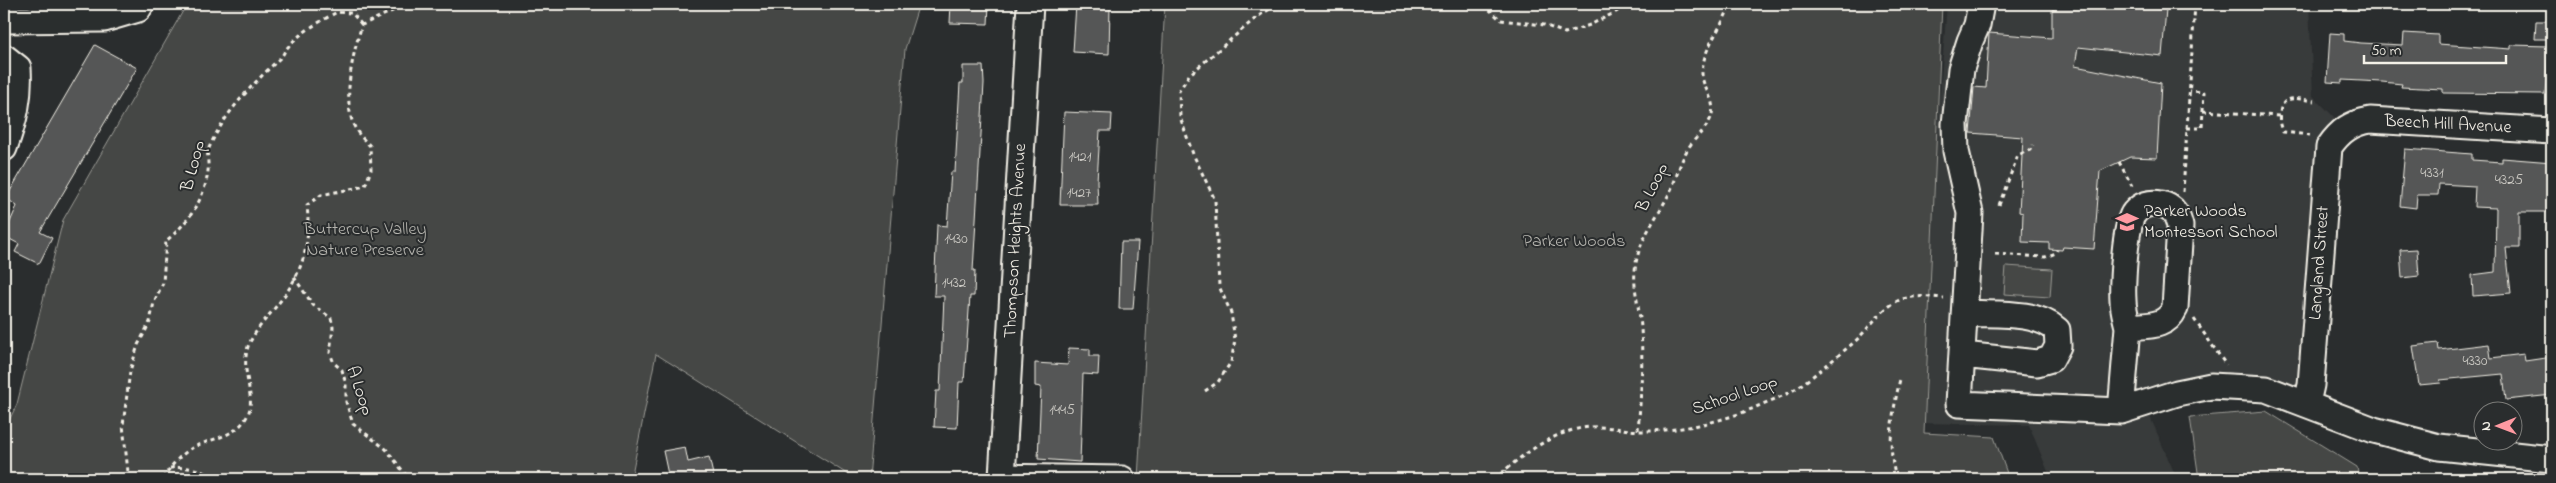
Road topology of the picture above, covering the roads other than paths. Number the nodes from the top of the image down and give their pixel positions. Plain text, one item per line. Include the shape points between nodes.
1 (141, 4) edge
2 (1030, 4) edge
3 (1982, 4) edge
4 (4, 20) edge
5 (4, 57) edge
6 (2346, 128) joint
7 (2552, 131) edge
8 (4, 148) edge
9 (1959, 306) junction
10 (2128, 326) junction
11 (1963, 355) junction
12 (2306, 403) junction
13 (2121, 411) junction
14 (2552, 459) edge
15 (1122, 479) edge

1 - 4 street via 138,9 104,19
2 - 15 street, Thompson Heights Avenue via 1002,478
3 - 9 street via 1962,69 1954,124 1956,151 1970,212
5 - 8 street via 18,68 19,88 16,117
6 - 7 street, Beech Hill Avenue via 2370,120
6 - 12 street, Langland Street via 2329,146 2311,385
9 - 11 street
9 - 11 street via 2034,318 2057,330 2058,346 2050,359 2037,363
10 - 10 street via 2160,323 2170,318 2175,308 2180,226 2177,214 2167,206 2153,203 2142,206 2133,213 2128,225 2122,301
10 - 13 street
11 - 13 street via 1960,404
12 - 13 street via 2266,388 2211,386
12 - 14 street via 2374,430 2439,448

